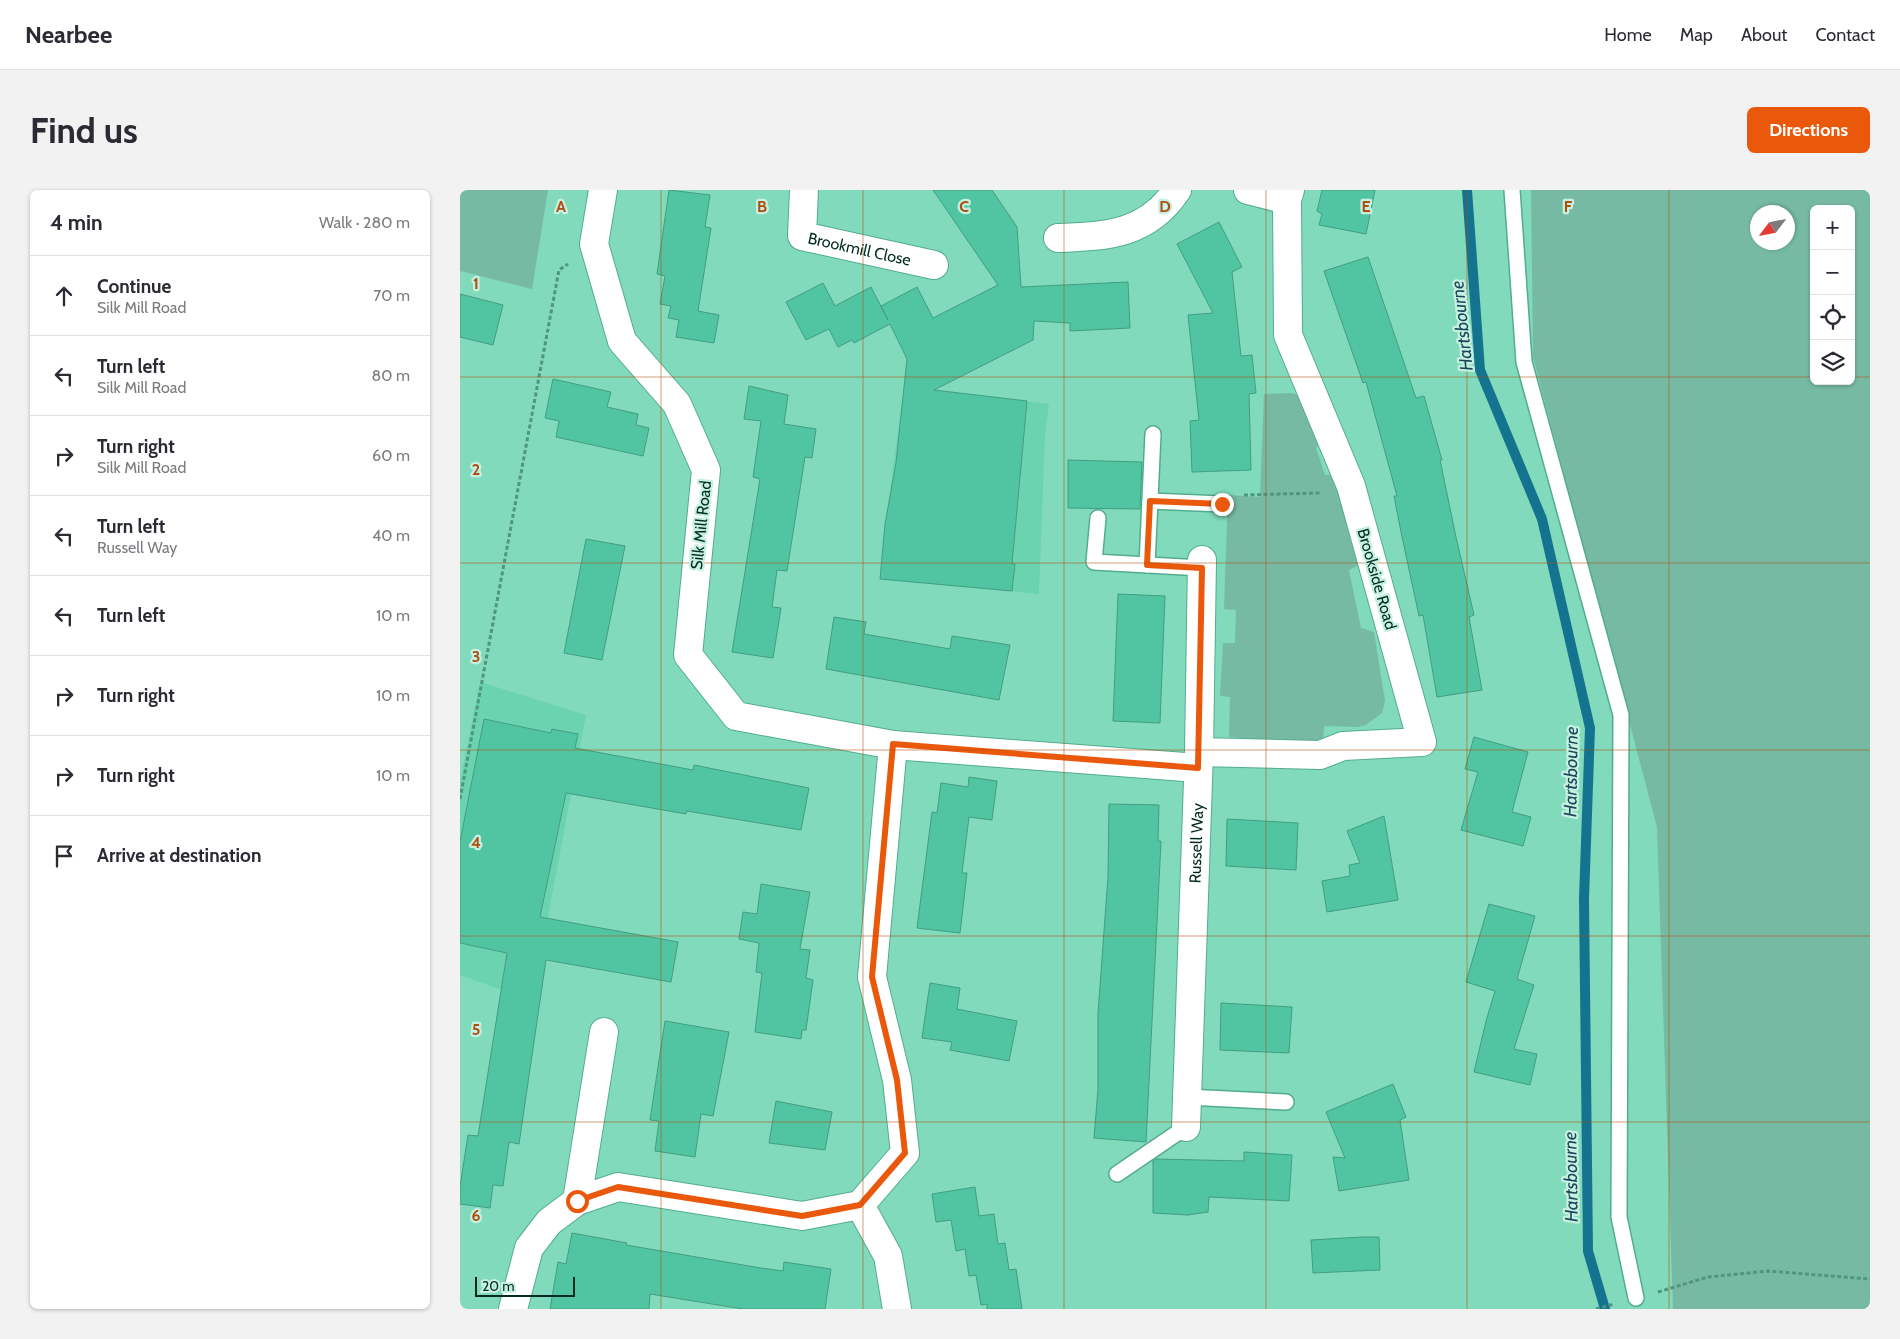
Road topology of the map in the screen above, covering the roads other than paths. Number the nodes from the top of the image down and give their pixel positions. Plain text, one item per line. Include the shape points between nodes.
1 (603, 190) edge
2 (804, 190) edge
3 (1177, 190) edge
4 (1248, 190) edge
5 (1512, 190) edge
6 (1288, 195) edge
7 (1058, 238) dead end
8 (934, 265) dead end
9 (1153, 434) dead end
10 (1150, 501) junction
11 (1222, 504) road end
12 (1098, 518) dead end
13 (1202, 564) joint
14 (1147, 565) junction
15 (893, 744) junction
16 (1199, 760) junction
17 (604, 1032) dead end
18 (1187, 1097) junction
19 (1286, 1102) dead end
20 (1186, 1127) joint
21 (1118, 1174) dead end
22 (577, 1201) junction
23 (860, 1205) junction
24 (1636, 1298) road end
25 (513, 1309) edge
26 (898, 1309) edge

1 - 15 street, Silk Mill Road via 594,244 622,341 677,404 706,470 688,655 736,716
2 - 8 street, Brookmill Close via 802,236
3 - 7 street via 1160,211 1132,228 1106,236
4 - 6 street, Brookside Road
5 - 24 lane via 1524,362 1621,715 1619,1217
6 - 16 street, Brookside Road via 1288,334 1351,486 1422,742 1343,746 1320,754
9 - 10 lane
10 - 11 lane
10 - 14 lane
12 - 14 lane via 1094,562
13 - 14 lane
13 - 16 street, Russell Way
15 - 16 street, Silk Mill Road
15 - 23 street via 872,977 897,1080 905,1153
16 - 18 street, Russell Way
17 - 22 street
18 - 19 lane
18 - 20 street, Russell Way
20 - 21 lane
22 - 23 street via 618,1187 802,1216
22 - 25 street via 549,1222 529,1248
23 - 26 street via 888,1256

